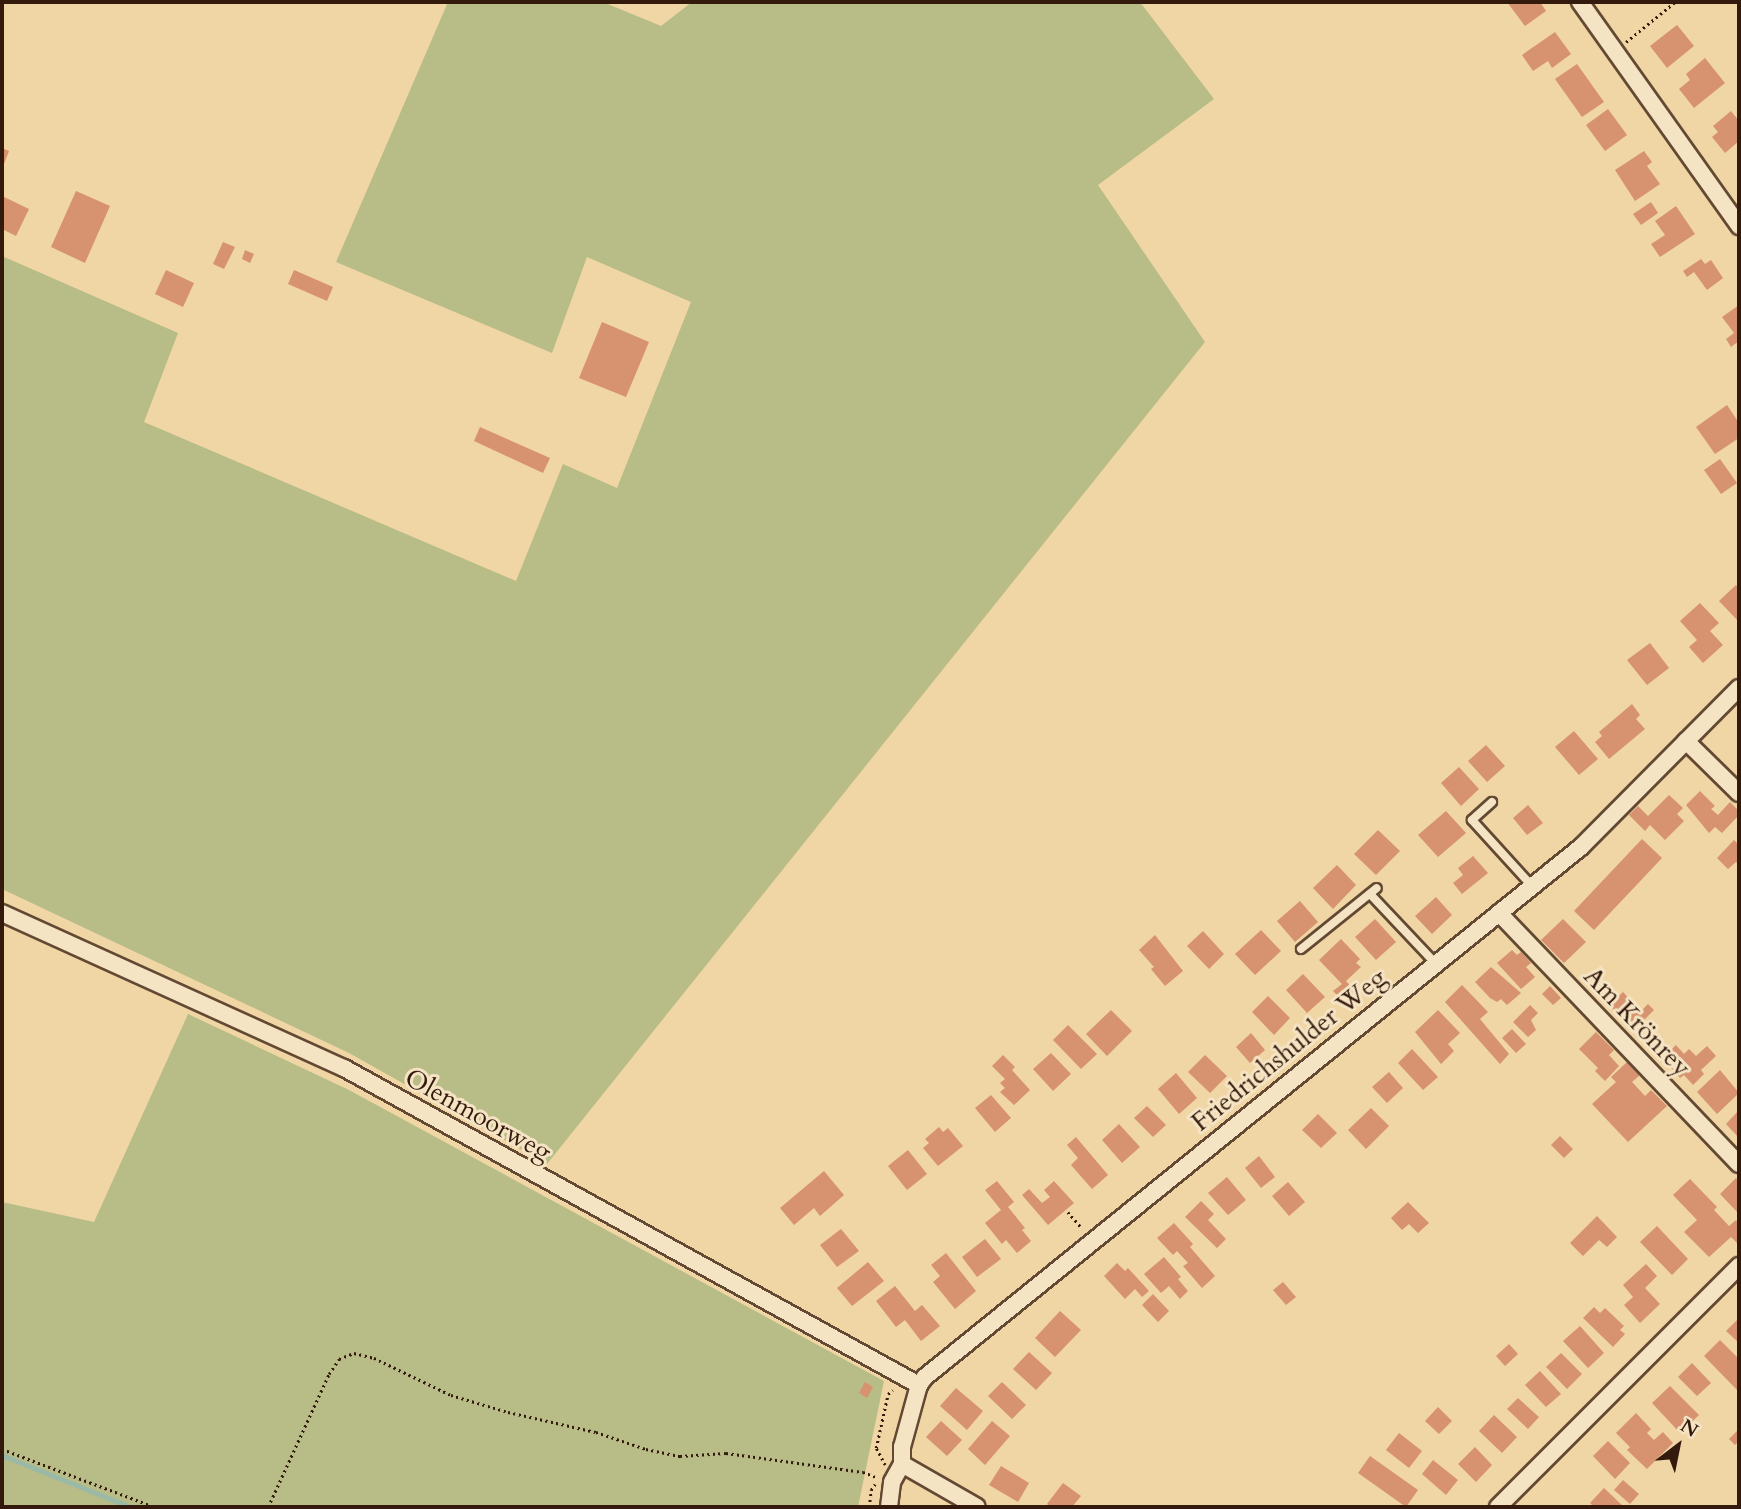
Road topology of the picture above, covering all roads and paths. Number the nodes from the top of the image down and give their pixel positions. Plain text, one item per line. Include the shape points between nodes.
1 (1580, 2) edge
2 (1675, 2) edge
3 (1615, 51) junction
4 (1739, 226) edge
5 (1739, 688) edge
6 (1686, 741) junction
7 (1739, 793) edge
8 (1492, 802) dead end
9 (1532, 886) junction
10 (2, 913) edge
11 (1499, 913) junction
12 (1301, 948) dead end
13 (1436, 964) junction
14 (1739, 1164) edge
15 (1068, 1212) dead end
16 (1084, 1230) dead end
17 (1739, 1266) edge
18 (919, 1384) junction
19 (899, 1386) dead end
20 (2, 1449) edge
21 (894, 1472) junction
22 (155, 1507) edge
23 (268, 1507) edge
24 (889, 1507) edge
25 (977, 1507) edge
26 (1498, 1507) edge

1 - 3 street
2 - 3 path
3 - 4 street
5 - 6 street, Friedrichshulder Weg
6 - 7 street
6 - 9 street, Friedrichshulder Weg via 1580,847
8 - 9 lane via 1472,820
9 - 11 street, Friedrichshulder Weg
10 - 18 street, Olenmoorweg via 344,1068
11 - 13 street, Friedrichshulder Weg
11 - 14 street, Am Krönrey
12 - 13 lane via 1373,891
13 - 18 street, Friedrichshulder Weg
15 - 16 path
17 - 26 street
18 - 21 street
19 - 21 path via 888,1394 876,1448
20 - 22 path
21 - 23 path via 726,1453 680,1456 646,1449 451,1395 354,1353 339,1359 329,1374
21 - 24 street
21 - 25 street

